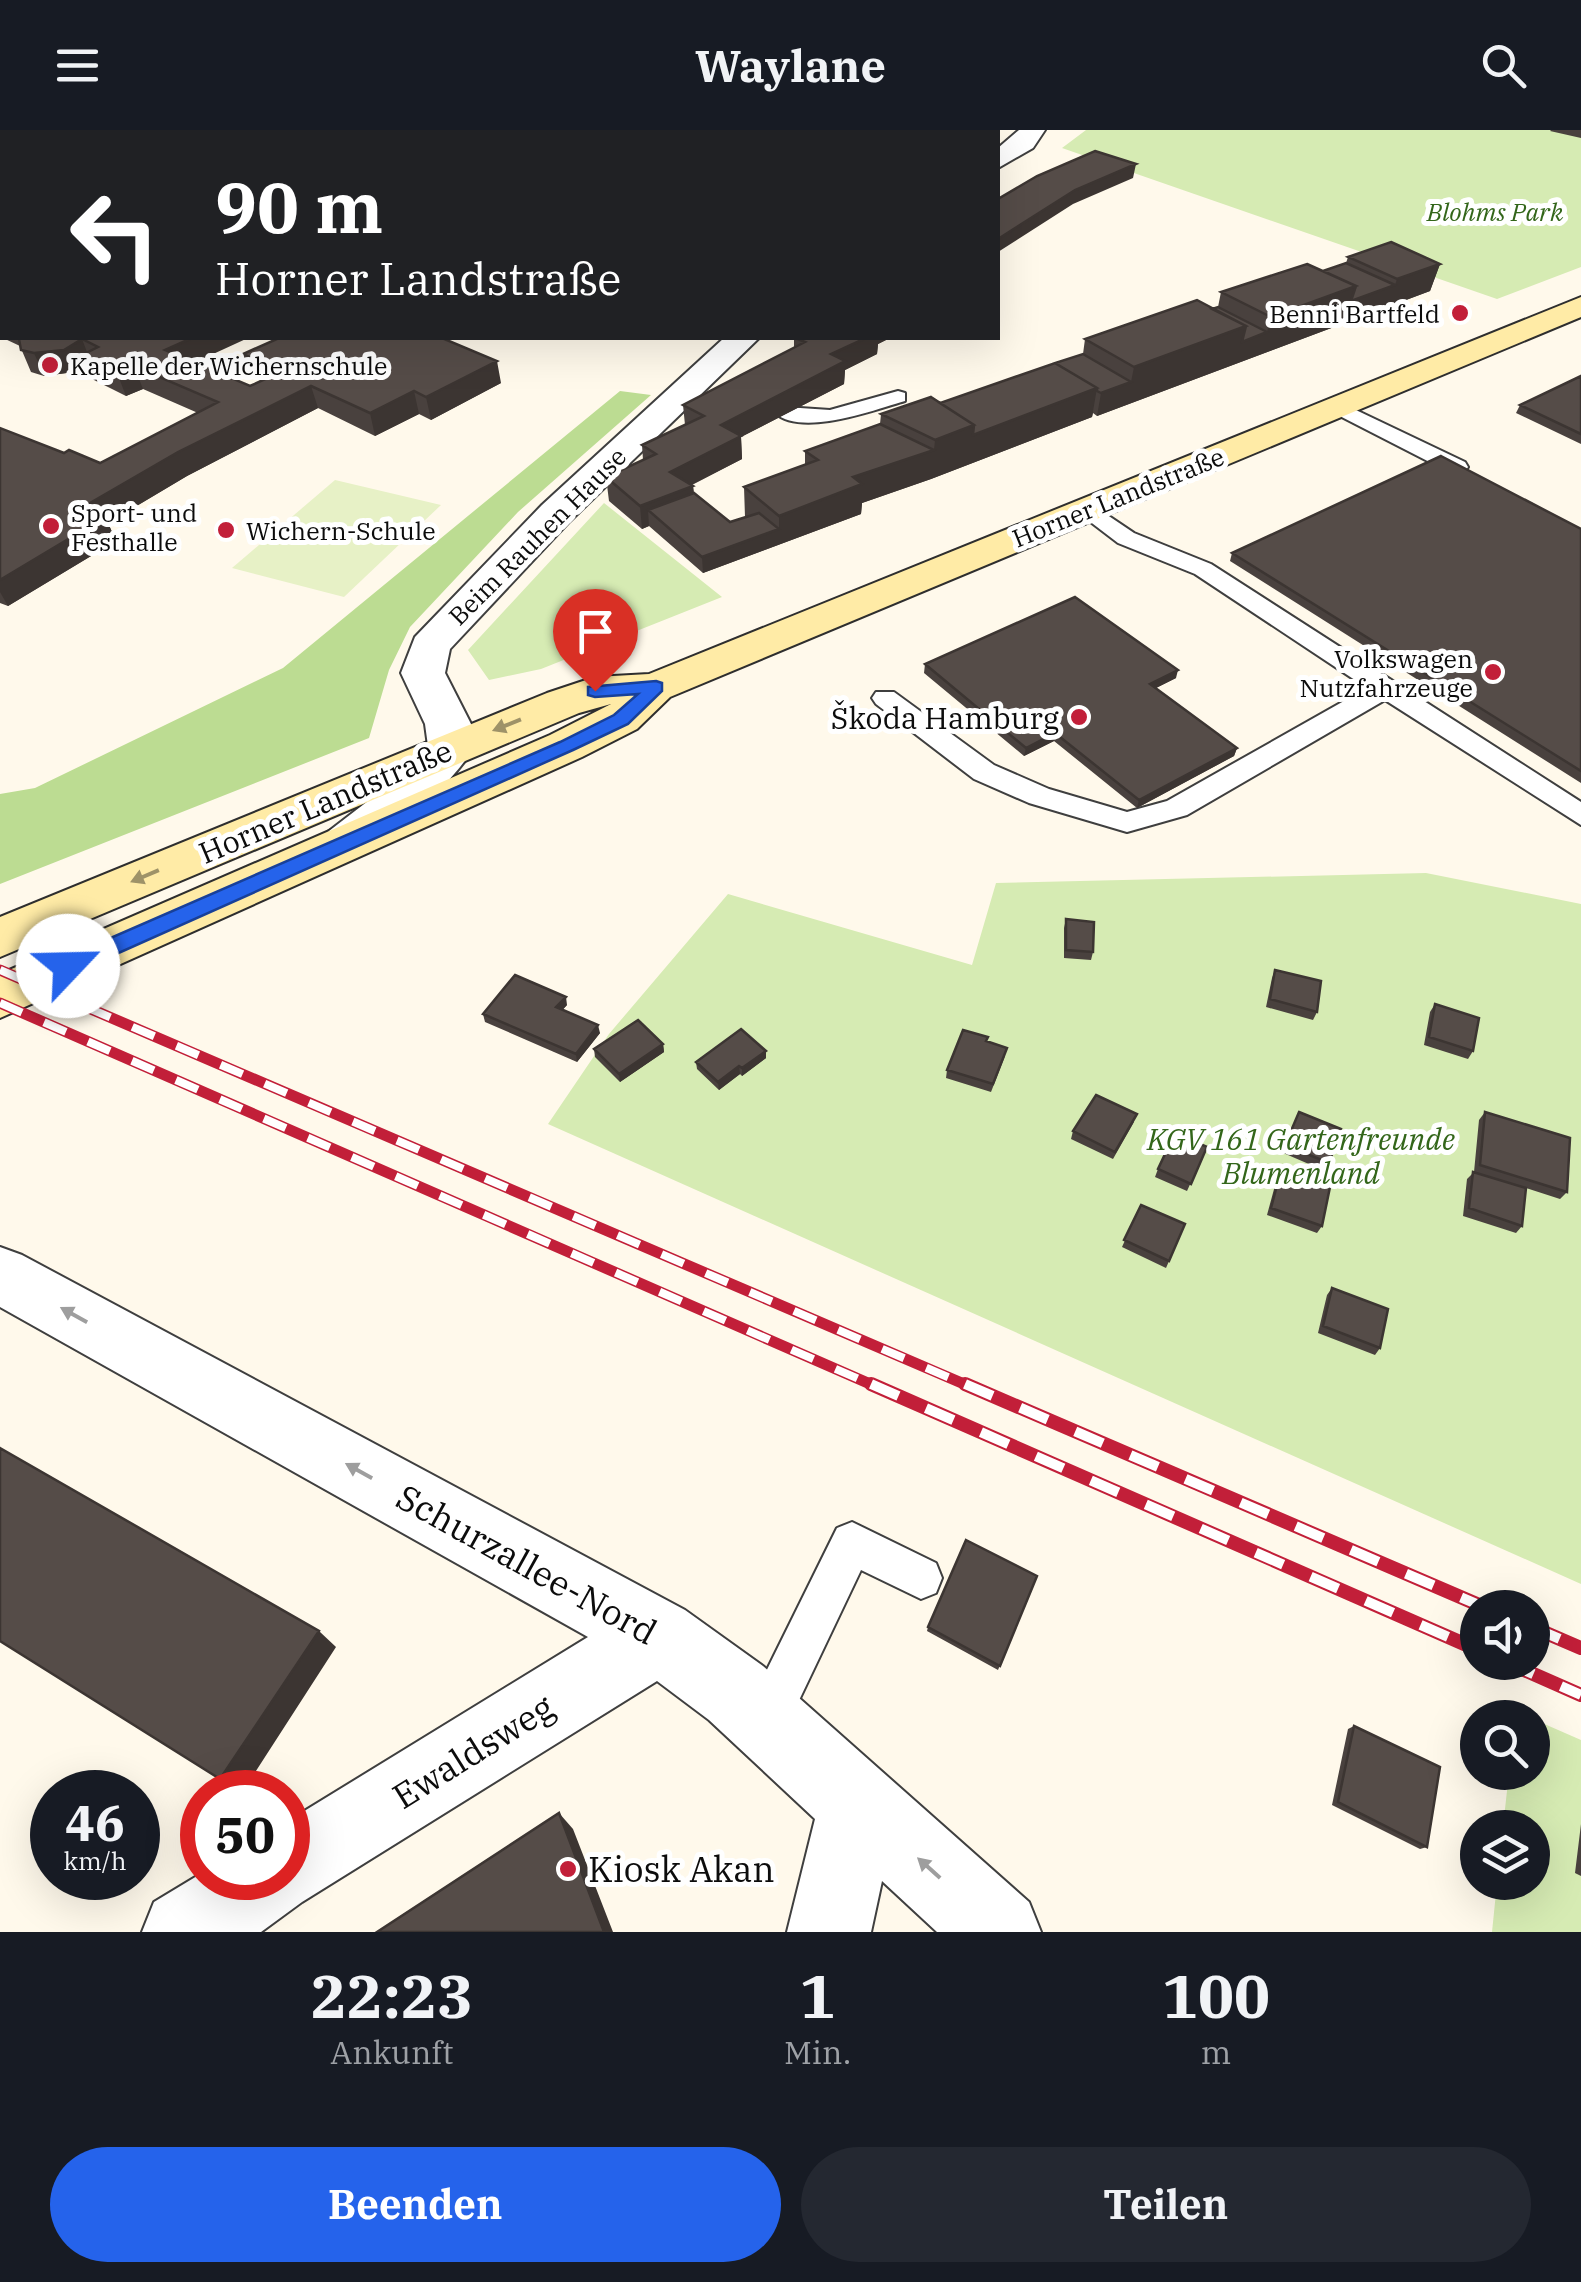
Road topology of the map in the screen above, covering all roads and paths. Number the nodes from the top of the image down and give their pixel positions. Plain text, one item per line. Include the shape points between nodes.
1 (1032, 130) edge
2 (1000, 159) edge
3 (1581, 306) edge
4 (742, 340) edge
5 (898, 397) dead end
6 (1337, 407) junction
7 (786, 413) edge
8 (1457, 467) edge
9 (1088, 509) junction
10 (656, 687) junction
11 (1386, 688) junction
12 (885, 698) dead end
13 (451, 748) junction
14 (1581, 815) edge
15 (344, 844) junction
16 (0, 938) edge
17 (7, 994) edge
18 (0, 1274) edge
19 (920, 1578) dead end
20 (658, 1636) junction
21 (766, 1720) junction
22 (859, 1804) junction
23 (310, 1853) edge
24 (236, 1900) edge
25 (184, 1932) edge
26 (828, 1932) edge
27 (999, 1932) edge

1 - 2 street
3 - 6 main road, Horner Landstraße
4 - 13 street, Beim Rauhen Hause via 716,381 496,572 430,646 423,674 448,724
5 - 7 lane via 831,416
6 - 8 lane
6 - 9 main road, Horner Landstraße
9 - 10 main road, Horner Landstraße
9 - 11 lane via 1126,538 1203,569
10 -> 13 main road, Horner Landstraße via 595,691
10 - 15 main road, Horner Landstraße via 621,720
11 - 12 lane via 1177,808 1126,822 984,772
11 - 14 lane
13 - 15 street via 424,782
13 -> 16 main road, Horner Landstraße
15 - 17 main road, Horner Landstraße
20 -> 18 street, Schurzallee-Nord
19 - 21 lane via 852,1542
20 - 21 street, Schurzallee-Nord
20 - 23 street, Ewaldsweg
21 - 22 street, Schurzallee-Nord
22 - 26 street
27 -> 22 street, Schurzallee-Nord
24 - 25 street

